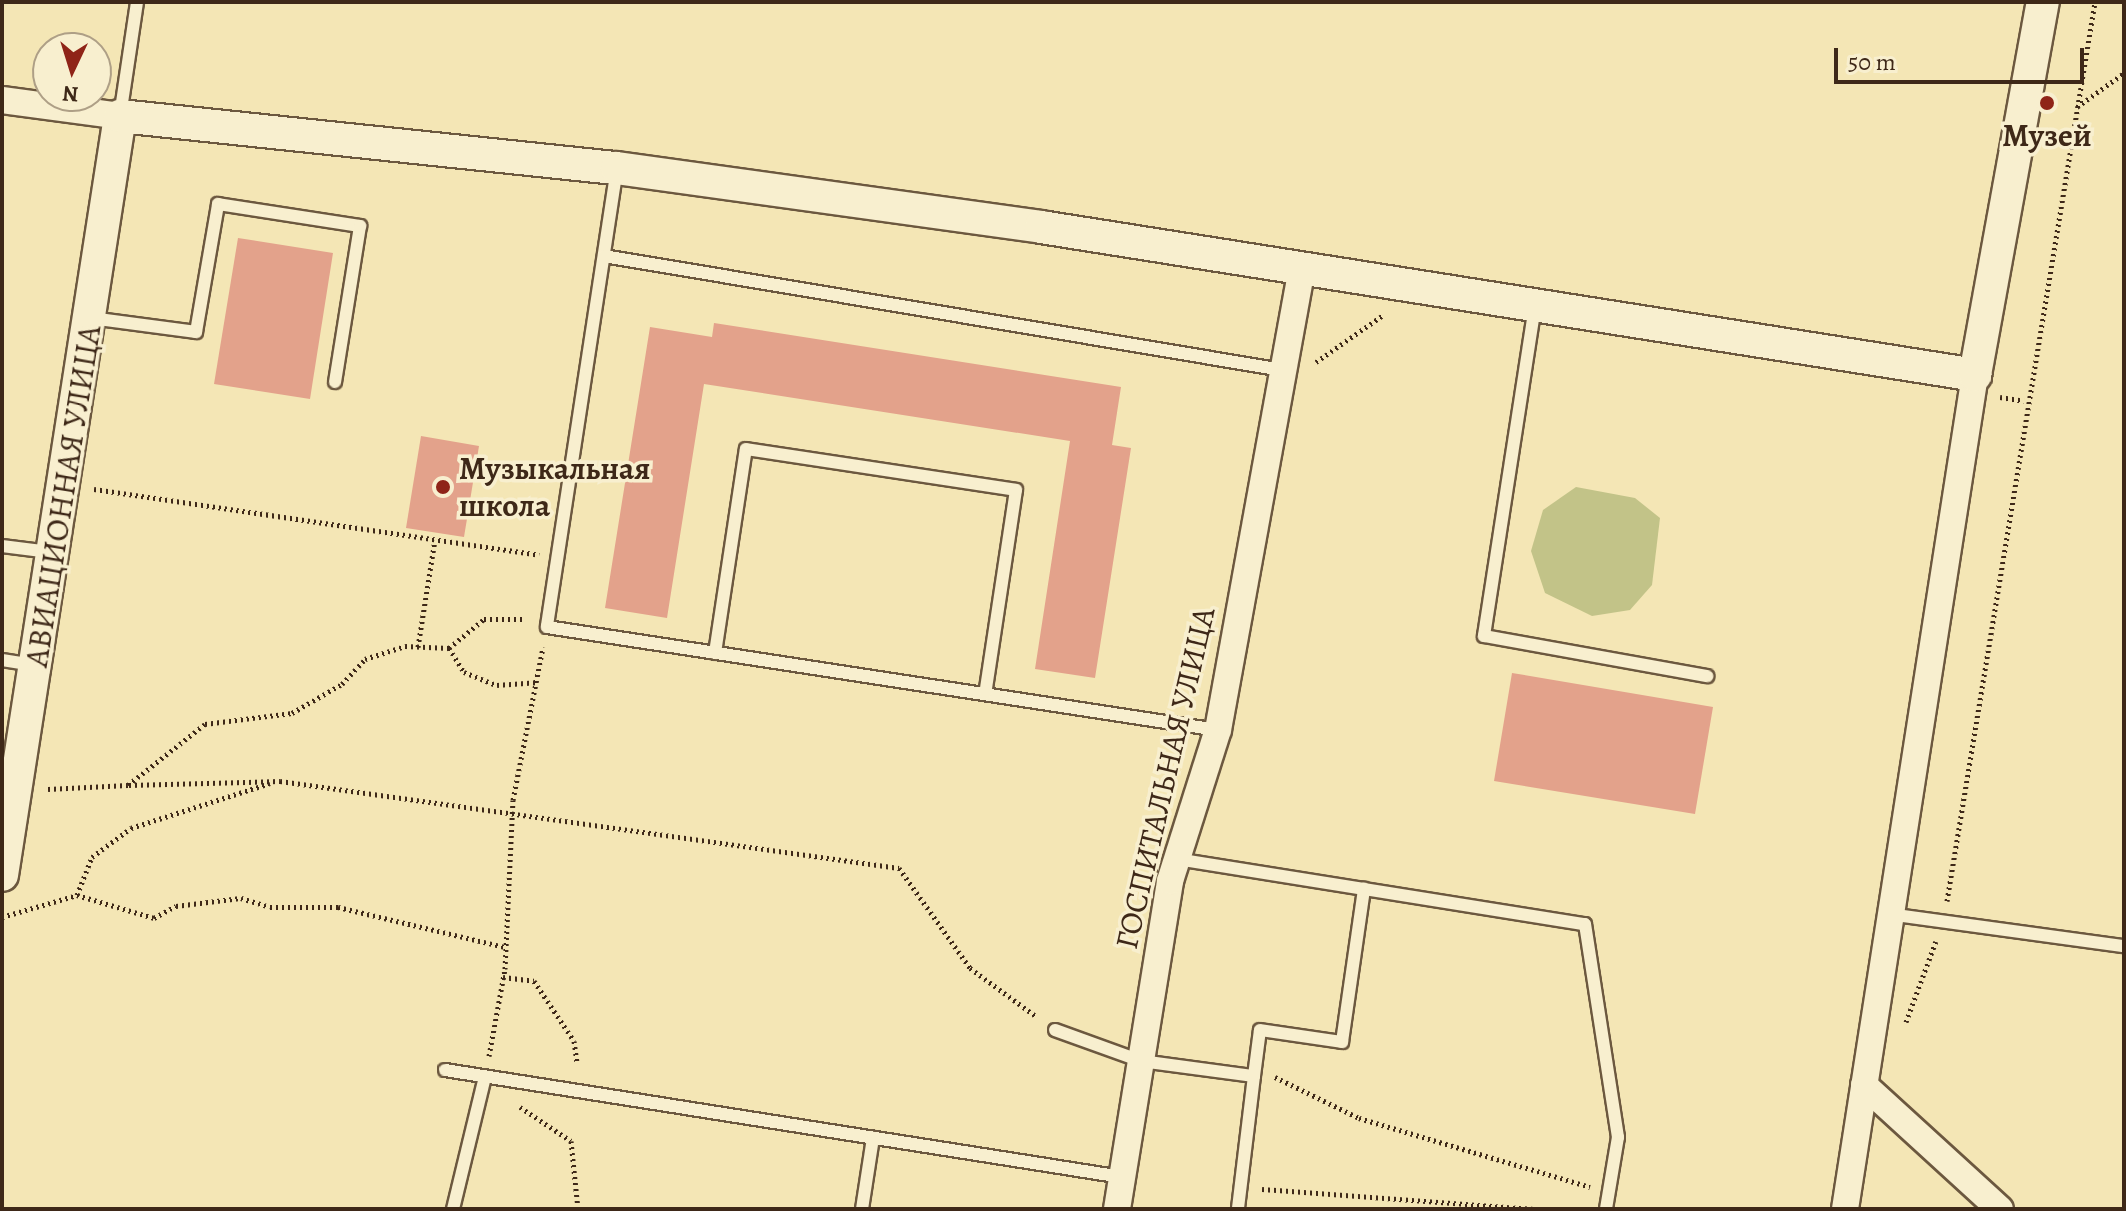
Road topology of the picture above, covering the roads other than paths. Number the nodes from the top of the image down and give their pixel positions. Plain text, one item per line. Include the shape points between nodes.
1 (137, 2) edge
2 (2043, 2) edge
3 (2, 100) edge
4 (120, 116) junction
5 (617, 168) junction
6 (604, 256) junction
7 (1302, 269) junction
8 (1535, 306) junction
9 (91, 318) junction
10 (1975, 375) junction
11 (1281, 380) junction
12 (335, 382) dead end
13 (2, 546) edge
14 (57, 553) junction
15 (715, 653) junction
16 (2, 660) edge
17 (38, 666) junction
18 (1707, 676) dead end
19 (985, 694) junction
20 (1218, 730) junction
21 (1177, 859) junction
22 (2, 875) edge
23 (1364, 889) junction
24 (1889, 914) junction
25 (2124, 946) edge
26 (1055, 1030) road end
27 (1141, 1061) junction
28 (445, 1070) dead end
29 (1254, 1076) junction
30 (485, 1077) junction
31 (1864, 1085) junction
32 (873, 1138) junction
33 (1122, 1177) junction
34 (453, 1209) edge
35 (862, 1209) edge
36 (1117, 1209) edge
37 (1238, 1209) edge
38 (1606, 1209) edge
39 (1845, 1209) edge
40 (2000, 1209) edge

1 - 4 lane
2 - 10 street
3 - 4 street
4 - 5 street
4 - 9 street, АВИАЦИОННАЯ УЛИЦА
5 - 6 lane
5 - 7 street
6 - 11 lane
6 - 15 lane via 547,627
7 - 8 street
7 - 11 street, ГОСПИТАЛЬНАЯ УЛИЦА
8 - 10 street
8 - 18 lane via 1484,636
9 - 12 lane via 196,332 218,204 360,226
9 - 14 street, АВИАЦИОННАЯ УЛИЦА
10 - 24 street
11 - 20 street, ГОСПИТАЛЬНАЯ УЛИЦА
13 - 14 lane
14 - 17 street, АВИАЦИОННАЯ УЛИЦА
15 - 19 lane
15 - 19 lane via 746,449 1016,490
16 - 17 lane
17 - 22 street, АВИАЦИОННАЯ УЛИЦА
19 - 20 lane
20 - 21 street, ГОСПИТАЛЬНАЯ УЛИЦА
21 - 23 lane
21 - 27 street, ГОСПИТАЛЬНАЯ УЛИЦА
23 - 29 lane via 1342,1042 1260,1030
23 - 38 lane via 1585,924 1618,1137
24 - 25 lane
24 - 31 street
26 - 27 lane
27 - 29 lane
27 - 33 street, ГОСПИТАЛЬНАЯ УЛИЦА
28 - 30 lane
29 - 37 lane
30 - 32 lane
30 - 34 lane
31 - 39 street
31 - 40 street
32 - 33 lane
32 - 35 lane
33 - 36 street, ГОСПИТАЛЬНАЯ УЛИЦА

